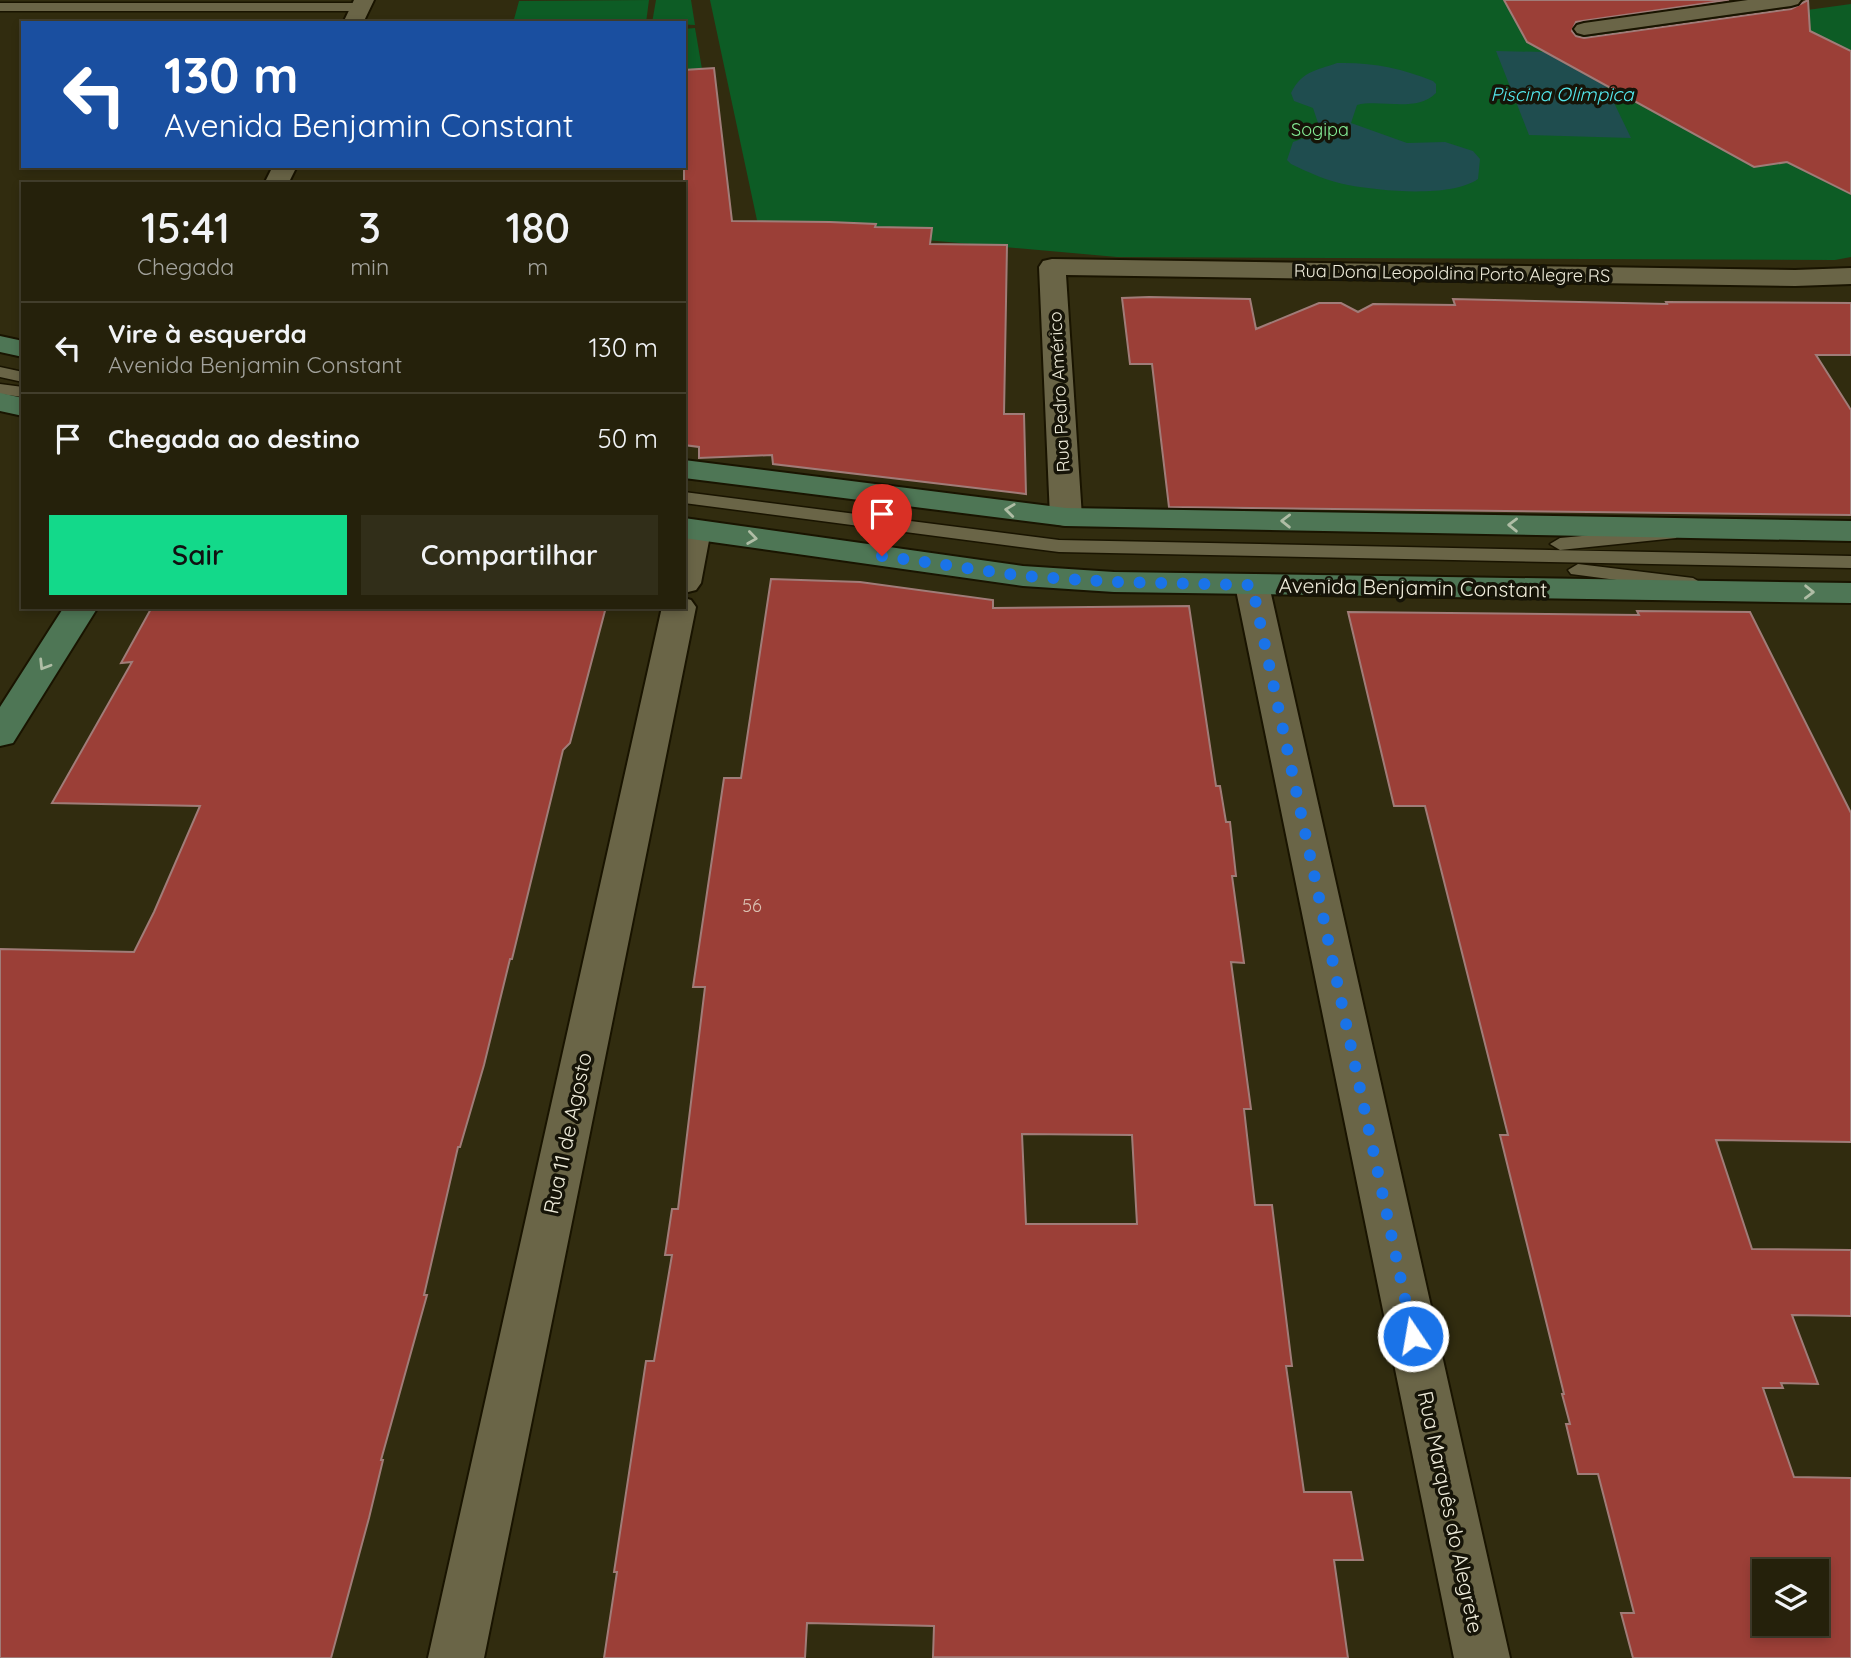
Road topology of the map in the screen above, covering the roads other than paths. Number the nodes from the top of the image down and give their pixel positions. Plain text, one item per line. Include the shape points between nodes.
1 (1791, 0) edge
2 (0, 7) edge
3 (359, 10) edge
4 (1584, 29) dead end
5 (1052, 267) joint
6 (1851, 276) edge
7 (0, 372) edge
8 (21, 377) edge
9 (0, 389) edge
10 (21, 392) edge
11 (0, 402) edge
12 (21, 407) edge
13 (686, 468) edge
14 (686, 496) edge
15 (1066, 517) junction
16 (690, 529) edge
17 (1728, 529) junction
18 (1851, 531) edge
19 (1446, 555) junction
20 (1851, 562) edge
21 (686, 565) edge
22 (1252, 585) junction
23 (1760, 592) junction
24 (1851, 593) edge
25 (80, 609) edge
26 (679, 609) edge
27 (0, 735) edge
28 (456, 1658) edge
29 (1482, 1658) edge

1 - 4 street
2 - 3 lane
5 - 6 street, Rua Dona Leopoldina Porto Alegre RS
5 - 15 street, Rua Pedro Américo
7 - 8 lane
9 - 10 lane
11 - 12 main road
15 -> 13 main road
14 - 19 lane via 1059,546
17 -> 15 main road
16 - 21 street
16 -> 22 main road, Avenida Benjamin Constant via 1023,576
17 - 18 main road
17 - 19 lane
19 - 20 lane
19 - 23 lane
22 - 23 main road, Avenida Benjamin Constant
22 - 29 street, Rua Marquês do Alegrete
23 -> 24 main road, Avenida Benjamin Constant
25 -> 27 main road
26 - 28 street, Rua 11 de Agosto

